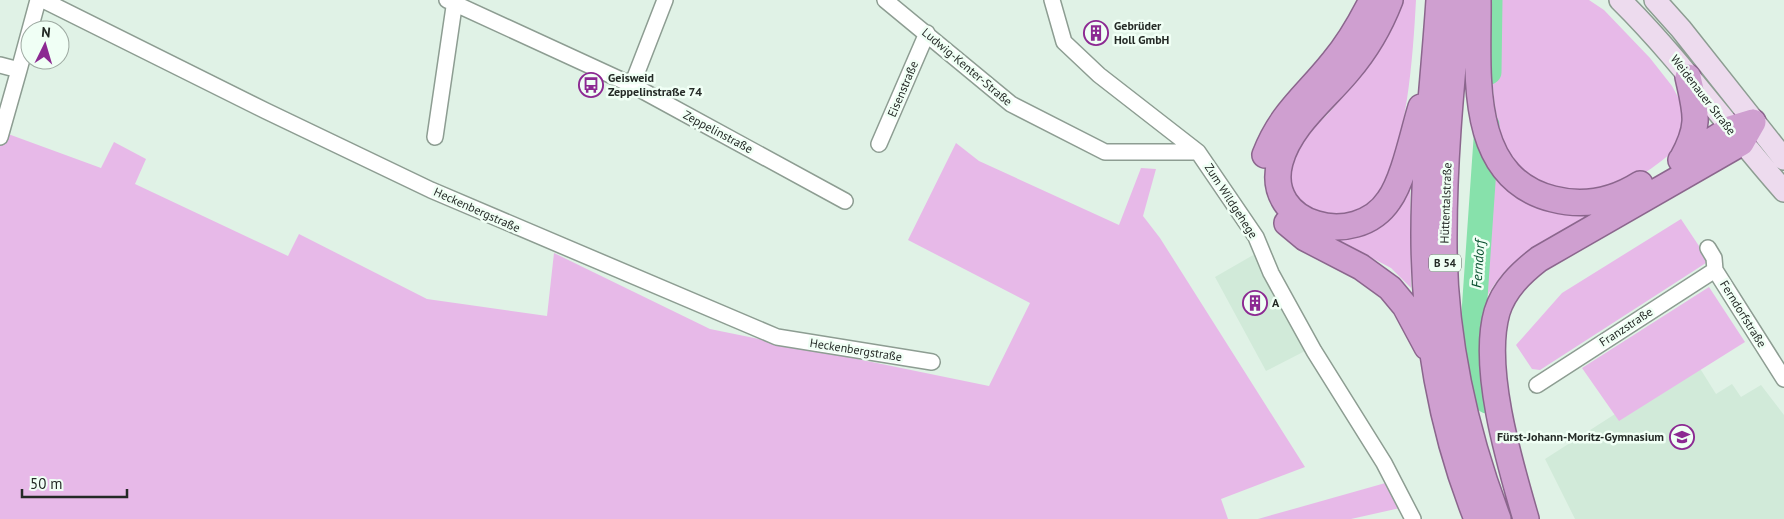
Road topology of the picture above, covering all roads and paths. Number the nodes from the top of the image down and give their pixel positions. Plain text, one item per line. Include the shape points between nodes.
1 (38, 0) edge
2 (43, 0) edge
3 (665, 0) edge
4 (885, 0) edge
5 (1052, 0) edge
6 (1372, 0) edge
7 (1390, 0) edge
8 (1439, 0) edge
9 (1458, 0) edge
10 (1478, 0) edge
11 (1620, 0) edge
12 (1655, 0) edge
13 (452, 1) edge
14 (927, 33) junction
15 (1435, 61) junction
16 (0, 65) edge
17 (19, 70) junction
18 (1688, 77) junction
19 (632, 85) junction
20 (1742, 132) junction
21 (0, 137) edge
22 (435, 137) dead end
23 (879, 144) dead end
24 (1198, 152) junction
25 (1682, 159) junction
26 (1784, 159) edge
27 (1784, 191) edge
28 (845, 201) dead end
29 (1708, 248) dead end
30 (1715, 270) junction
31 (932, 362) dead end
32 (1437, 370) junction
33 (1784, 379) edge
34 (1537, 385) dead end
35 (1413, 519) edge
36 (1477, 519) edge
37 (1498, 519) edge
38 (1526, 519) edge

1 - 17 street
2 - 31 street, Heckenbergstraße via 431,190 777,337
3 - 19 street
4 - 14 street, Ludwig-Kenter-Straße
5 - 24 street, Zum Wildgehege via 1064,42 1099,75
6 - 32 highway via 1334,61 1283,118 1264,158 1264,178 1269,201 1283,219 1305,238 1361,267 1390,288 1417,325
7 - 15 highway via 1372,39 1288,142 1278,178 1281,194 1290,209 1316,225 1334,228 1354,225 1376,214 1390,200
8 - 15 highway, Hüttentalstraße / B 54
9 - 37 highway, Hüttentalstraße / B 54 via 1445,187 1446,283 1456,368 1466,416
10 - 25 highway via 1479,98 1483,125 1492,150 1519,184 1547,198 1599,202 1634,188
11 - 18 main road, Weidenauer Straße
12 - 20 main road, Weidenauer Straße via 1739,100
13 - 19 street, Zeppelinstraße
13 - 22 street, Zeppelinstraße
14 - 23 street, Eisenstraße
14 - 24 street, Ludwig-Kenter-Straße via 1011,104 1105,152
15 - 32 highway, Hüttentalstraße / B 54 via 1424,235
16 - 17 street
17 - 21 street
18 - 20 main road, Weidenauer Straße
18 - 25 highway via 1697,122 1693,139
19 - 28 street, Zeppelinstraße
20 - 25 highway
20 - 26 main road, Weidenauer Straße
20 - 27 main road, Weidenauer Straße
20 - 38 highway via 1525,269 1500,303 1494,325 1498,400
24 - 35 street, Zum Wildgehege via 1256,237 1314,351 1384,463
29 - 30 street, Ferndorfstraße via 1714,258
30 - 33 street, Ferndorfstraße
30 - 34 street, Franzstraße
32 - 36 highway, Hüttentalstraße / B 54 via 1456,460

